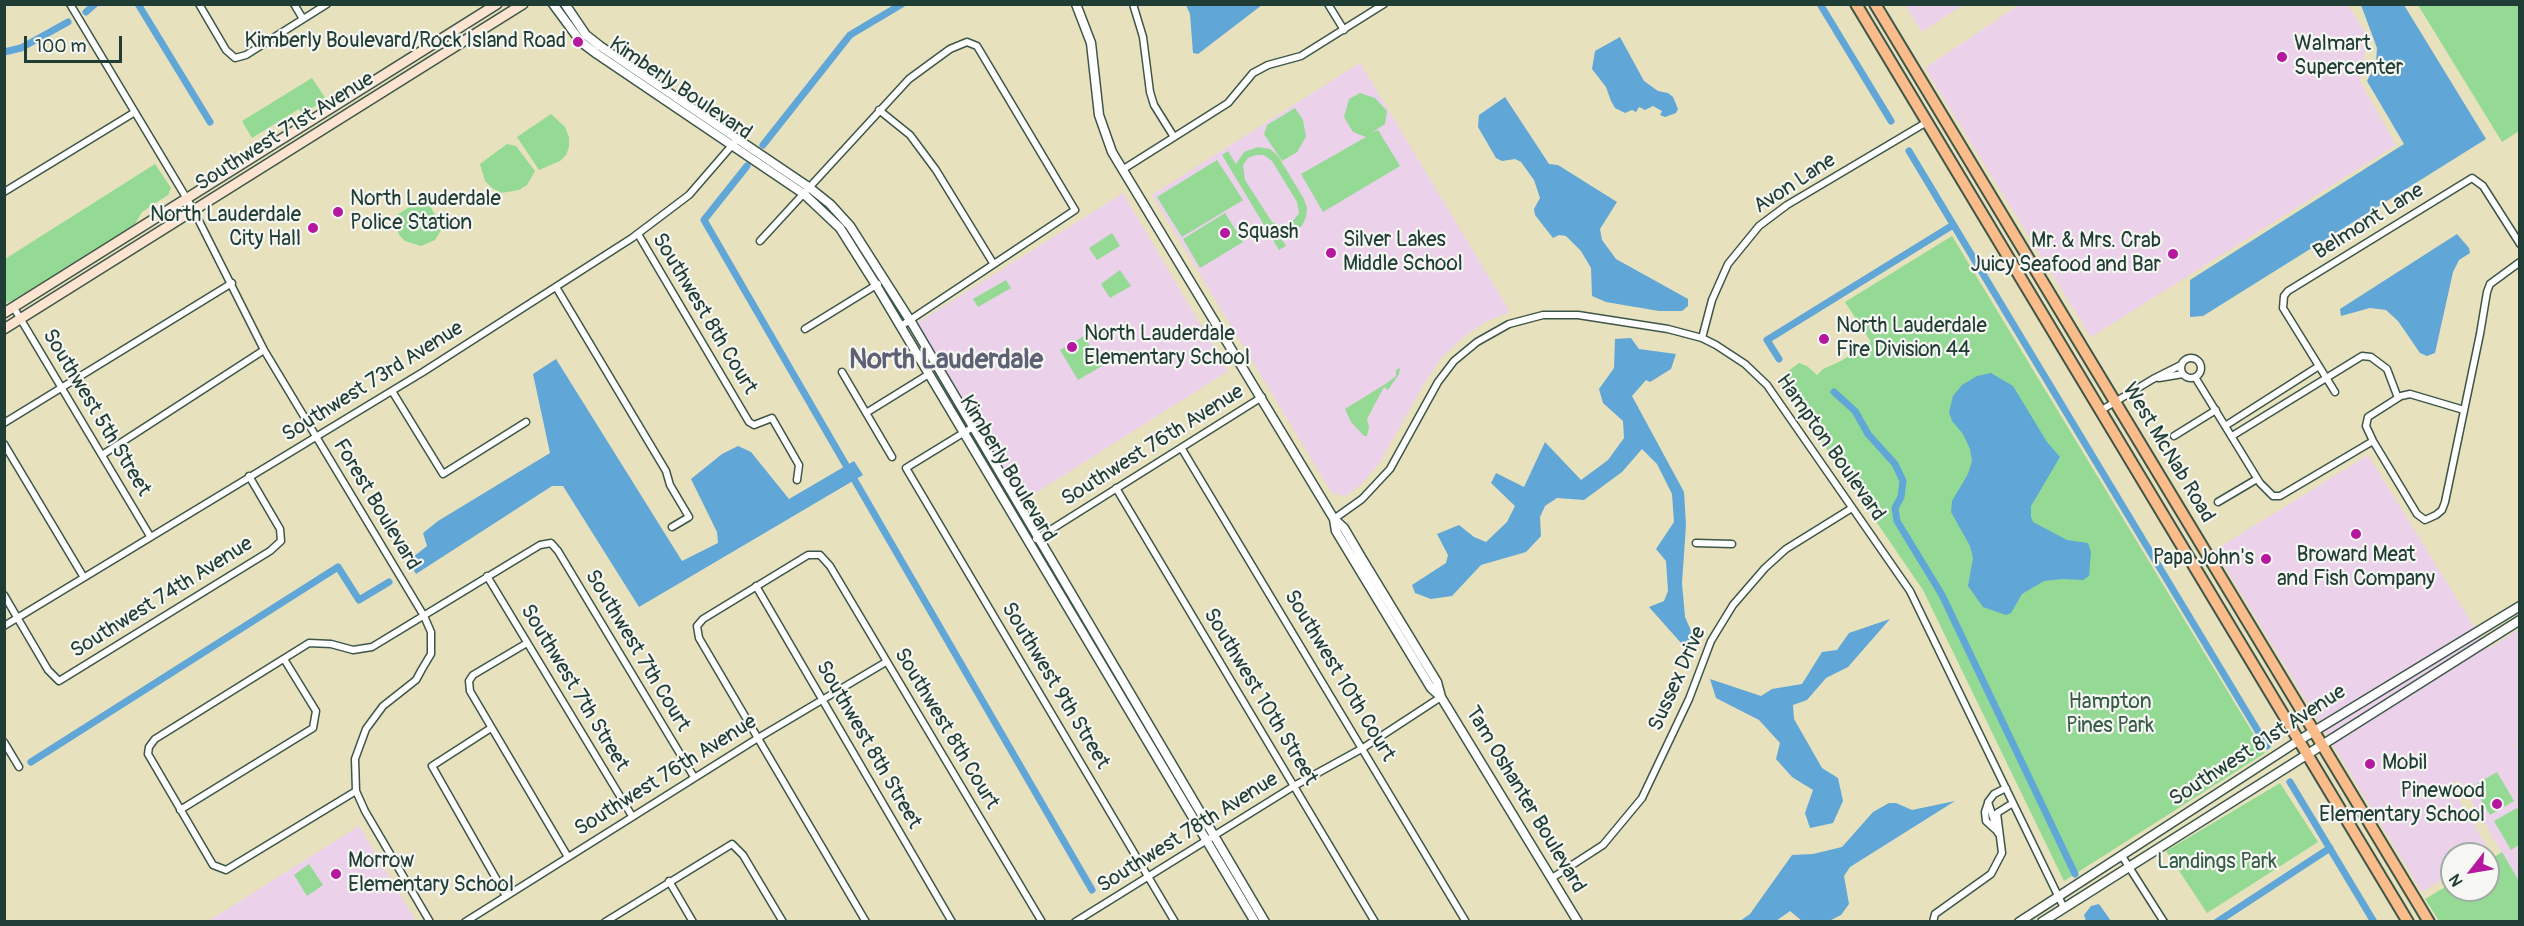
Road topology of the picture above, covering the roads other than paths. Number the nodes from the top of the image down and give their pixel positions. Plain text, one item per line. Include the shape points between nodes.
1 (70, 4) edge
2 (200, 4) edge
3 (294, 4) edge
4 (327, 4) edge
5 (497, 4) edge
6 (523, 4) edge
7 (553, 4) edge
8 (565, 4) edge
9 (1076, 4) edge
10 (1133, 4) edge
11 (1328, 4) edge
12 (1384, 4) edge
13 (1856, 4) edge
14 (1875, 4) edge
15 (303, 19) junction
16 (1344, 30) junction
17 (879, 110) junction
18 (135, 112) junction
19 (1926, 122) junction
20 (1174, 137) junction
21 (735, 142) junction
22 (1122, 170) junction
23 (807, 191) junction
24 (4, 192) edge
25 (186, 198) junction
26 (193, 209) junction
27 (1993, 232) junction
28 (638, 234) junction
29 (760, 241) dead end
30 (2520, 244) edge
31 (2520, 262) edge
32 (993, 263) junction
33 (885, 279) junction
34 (232, 283) junction
35 (876, 285) junction
36 (556, 287) junction
37 (2045, 288) junction
38 (14, 308) junction
39 (4, 313) edge
40 (21, 319) junction
41 (910, 320) junction
42 (901, 326) junction
43 (4, 328) edge
44 (805, 329) dead end
45 (1702, 338) junction
46 (264, 351) junction
47 (2181, 365) junction
48 (2319, 366) junction
49 (842, 372) dead end
50 (929, 374) junction
51 (2183, 374) junction
52 (2195, 377) junction
53 (2326, 378) junction
54 (2152, 379) junction
55 (61, 387) junction
56 (392, 391) junction
57 (2335, 392) dead end
58 (1262, 397) junction
59 (2398, 398) junction
60 (2115, 402) junction
61 (2216, 410) junction
62 (2464, 410) junction
63 (2100, 411) junction
64 (866, 413) junction
65 (526, 422) dead end
66 (4, 423) edge
67 (2225, 426) junction
68 (973, 427) junction
69 (964, 432) junction
70 (2174, 436) dead end
71 (2232, 436) junction
72 (316, 437) junction
73 (2373, 441) junction
74 (4, 444) edge
75 (1182, 449) junction
76 (102, 455) junction
77 (892, 457) dead end
78 (980, 459) junction
79 (249, 476) junction
80 (2257, 478) junction
81 (797, 480) dead end
82 (1116, 488) junction
83 (1013, 496) junction
84 (2217, 502) dead end
85 (1852, 507) junction
86 (1334, 519) junction
87 (672, 527) dead end
88 (150, 536) junction
89 (1034, 540) junction
90 (1696, 543) dead end
91 (1732, 544) dead end
92 (2217, 572) junction
93 (84, 576) junction
94 (487, 576) junction
95 (2202, 582) junction
96 (756, 586) junction
97 (4, 595) edge
98 (2520, 606) edge
99 (424, 616) junction
100 (18, 618) junction
101 (2520, 620) edge
102 (4, 626) edge
103 (527, 643) junction
104 (284, 659) junction
105 (886, 662) junction
106 (1441, 697) junction
107 (822, 699) junction
108 (491, 728) junction
109 (2313, 731) junction
110 (758, 738) junction
111 (2298, 741) junction
112 (4, 742) edge
113 (2321, 745) junction
114 (1363, 747) junction
115 (2306, 754) junction
116 (19, 767) dead end
117 (694, 777) junction
118 (1294, 786) junction
119 (2006, 788) junction
120 (356, 791) junction
121 (2013, 803) junction
122 (180, 810) junction
123 (632, 816) junction
124 (1999, 834) junction
125 (1210, 838) junction
126 (2122, 856) junction
127 (568, 857) junction
128 (2129, 867) junction
129 (1148, 876) junction
130 (1551, 878) junction
131 (669, 881) junction
132 (506, 896) junction
133 (2058, 897) junction
134 (2064, 908) junction
135 (430, 921) edge
136 (465, 921) edge
137 (605, 921) edge
138 (693, 921) edge
139 (783, 921) edge
140 (866, 921) edge
141 (952, 921) edge
142 (1042, 921) edge
143 (1075, 921) edge
144 (1175, 921) edge
145 (1255, 921) edge
146 (1265, 921) edge
147 (1375, 921) edge
148 (1466, 921) edge
149 (1578, 921) edge
150 (1933, 921) edge
151 (2019, 921) edge
152 (2042, 921) edge
153 (2164, 921) edge
154 (2408, 921) edge
155 (2429, 921) edge

1 - 18 street, Forest Boulevard
2 - 15 street via 226,50 236,58
3 - 15 street
4 - 15 street
5 - 25 main road, Southwest 71st Avenue
6 - 26 main road, Southwest 71st Avenue
7 - 21 street, Kimberly Boulevard via 581,42 630,78
8 - 21 street, Kimberly Boulevard via 586,34 600,46
9 - 22 street, Tam Oshanter Boulevard via 1091,43 1099,115
10 - 20 street via 1143,37 1149,92
11 - 16 street
12 - 16 street
13 - 19 main road, West McNab Road
14 - 37 main road, West McNab Road
16 - 20 street via 1301,56 1253,73 1235,97
17 - 23 street
17 - 32 street via 910,135
17 - 32 street via 914,75 950,49 968,42 977,46 1075,210
18 - 24 street
18 - 25 street, Forest Boulevard
19 - 27 main road, West McNab Road
19 - 45 street, Avon Lane via 1787,205 1759,226 1728,264 1712,300
20 - 22 street
21 - 23 street, Kimberly Boulevard
21 - 28 street, Southwest 73rd Avenue via 690,195
22 - 58 street, Tam Oshanter Boulevard
23 - 29 street
23 - 33 street, Kimberly Boulevard via 830,204 850,226
23 - 35 street, Kimberly Boulevard via 840,228
25 - 26 street, Forest Boulevard
25 - 38 main road, Southwest 71st Avenue
26 - 34 street, Forest Boulevard
26 - 40 main road, Southwest 71st Avenue
27 - 37 main road via 2004,239 2028,279
27 - 63 main road, West McNab Road
28 - 36 street, Southwest 73rd Avenue
28 - 81 street, Southwest 8th Court via 749,422 754,425 772,418 799,465
30 - 48 street, Belmont Lane via 2483,186 2472,178 2468,180 2284,296 2283,308
31 - 62 street via 2490,284
32 - 41 street
33 - 35 street
33 - 41 street, Kimberly Boulevard
34 - 46 street, Forest Boulevard
34 - 55 street
35 - 42 street, Kimberly Boulevard
35 - 44 street
36 - 56 street, Southwest 73rd Avenue
36 - 87 street via 666,471 688,517
37 - 60 main road, West McNab Road
38 - 39 main road, Southwest 71st Avenue
38 - 40 street, Southwest 5th Street
40 - 43 main road, Southwest 71st Avenue
40 - 55 street, Southwest 5th Street
41 - 42 street
41 - 68 street, Kimberly Boulevard
42 - 50 street, Kimberly Boulevard
45 - 85 street, Hampton Boulevard via 1731,354 1761,378
45 - 86 street, Hampton Boulevard via 1568,314 1531,317 1494,331 1449,367 1382,480
46 - 72 street, Forest Boulevard
46 - 76 street
47 - 51 street
47 - 52 street via 2188,358 2198,360 2201,370
47 - 54 street
48 - 53 street, Belmont Lane
48 - 67 street
49 - 64 street
50 - 64 street
50 - 69 street, Kimberly Boulevard
51 - 52 street
51 - 54 street
52 - 61 street
53 - 57 street, Belmont Lane
53 - 59 street via 2362,356 2371,357 2387,369
53 - 71 street
54 - 60 street
55 - 66 street
55 - 76 street, Southwest 5th Street
56 - 65 street via 443,474
56 - 72 street, Southwest 73rd Avenue
58 - 75 street, Southwest 76th Avenue
58 - 86 street, Tam Oshanter Boulevard
59 - 62 street via 2410,394
59 - 73 street via 2368,417 2366,426
60 - 63 street
60 - 92 main road, West McNab Road
61 - 67 street
61 - 70 street
62 - 73 street via 2445,502 2432,518 2425,520 2417,514
63 - 95 main road, West McNab Road
64 - 77 street
67 - 71 street
68 - 69 street
68 - 83 street, Kimberly Boulevard
69 - 78 street, Kimberly Boulevard
69 - 129 street, Southwest 9th Street via 906,468
71 - 80 street
72 - 79 street, Southwest 73rd Avenue
72 - 99 street, Forest Boulevard
73 - 80 street via 2280,496 2273,496
74 - 93 street
75 - 82 street, Southwest 76th Avenue
75 - 114 street, Southwest 10th Court
76 - 88 street, Southwest 5th Street
78 - 83 street via 1004,491
78 - 89 street, Kimberly Boulevard
79 - 88 street, Southwest 73rd Avenue
79 - 100 street, Southwest 74th Avenue via 280,529 281,541 59,681 48,670
80 - 84 street
82 - 89 street, Southwest 76th Avenue
82 - 118 street, Southwest 10th Street
83 - 89 street, Kimberly Boulevard
85 - 119 street, Hampton Boulevard via 1910,591
85 - 130 street, Sussex Drive via 1786,549 1733,605 1711,641 1689,699 1642,798 1603,845
86 - 106 street, Tam Oshanter Boulevard via 1342,541 1431,688
88 - 93 street, Southwest 73rd Avenue
89 - 125 street, Kimberly Boulevard
90 - 91 street
92 - 95 main road
92 - 109 main road, West McNab Road
93 - 100 street, Southwest 73rd Avenue
94 - 99 street
94 - 103 street, Southwest 7th Street
94 - 117 street, Southwest 7th Court via 540,545 551,543
95 - 111 main road, West McNab Road
96 - 105 street, Southwest 8th Court via 808,555 820,555
96 - 107 street, Southwest 8th Street
96 - 110 street via 697,626 699,638
97 - 100 street
98 - 109 street, Southwest 81st Avenue
99 - 104 street via 372,647 353,650 309,643
99 - 120 street via 431,632 431,654 416,680 383,706 366,729 356,759
100 - 102 street, Southwest 73rd Avenue
101 - 113 street, Southwest 81st Avenue
103 - 108 street via 469,681 470,691
103 - 123 street, Southwest 7th Street
104 - 122 street via 155,739 149,747 148,754
104 - 122 street via 316,711 313,728
105 - 107 street, Southwest 76th Avenue
105 - 142 street, Southwest 8th Court
106 - 114 street, Southwest 78th Avenue
106 - 130 street, Tam Oshanter Boulevard
107 - 110 street, Southwest 76th Avenue
107 - 141 street, Southwest 8th Street
108 - 127 street
108 - 132 street via 432,766
109 - 111 street, Southwest 81st Avenue
109 - 113 main road, West McNab Road
110 - 117 street, Southwest 76th Avenue
110 - 140 street
111 - 115 main road, West McNab Road
111 - 126 street, Southwest 81st Avenue
112 - 116 street
113 - 115 street, Southwest 81st Avenue
113 - 155 main road, West McNab Road
114 - 118 street, Southwest 78th Avenue
114 - 148 street, Southwest 10th Court
115 - 128 street, Southwest 81st Avenue
115 - 154 main road, West McNab Road
117 - 123 street, Southwest 76th Avenue
118 - 125 street, Southwest 78th Avenue
118 - 147 street, Southwest 10th Street
119 - 121 street, Hampton Boulevard
119 - 124 street via 1994,794 1985,812 1986,822
120 - 122 street via 226,870 213,865
120 - 135 street
121 - 124 street via 1997,813
121 - 133 street, Hampton Boulevard
123 - 127 street, Southwest 76th Avenue
124 - 150 street via 2002,853 1991,874 1935,914
125 - 129 street, Southwest 78th Avenue
125 - 145 street, Kimberly Boulevard
125 - 146 street, Kimberly Boulevard
126 - 128 street
126 - 133 street, Southwest 81st Avenue
127 - 132 street, Southwest 76th Avenue
128 - 134 street, Southwest 81st Avenue
128 - 153 street
129 - 143 street, Southwest 78th Avenue
129 - 144 street, Southwest 9th Street
130 - 149 street, Tam Oshanter Boulevard
131 - 137 street
131 - 138 street
131 - 139 street via 732,844 743,855
132 - 136 street, Southwest 76th Avenue
133 - 134 street, Hampton Boulevard
133 - 151 street, Southwest 81st Avenue
134 - 152 street, Southwest 81st Avenue

